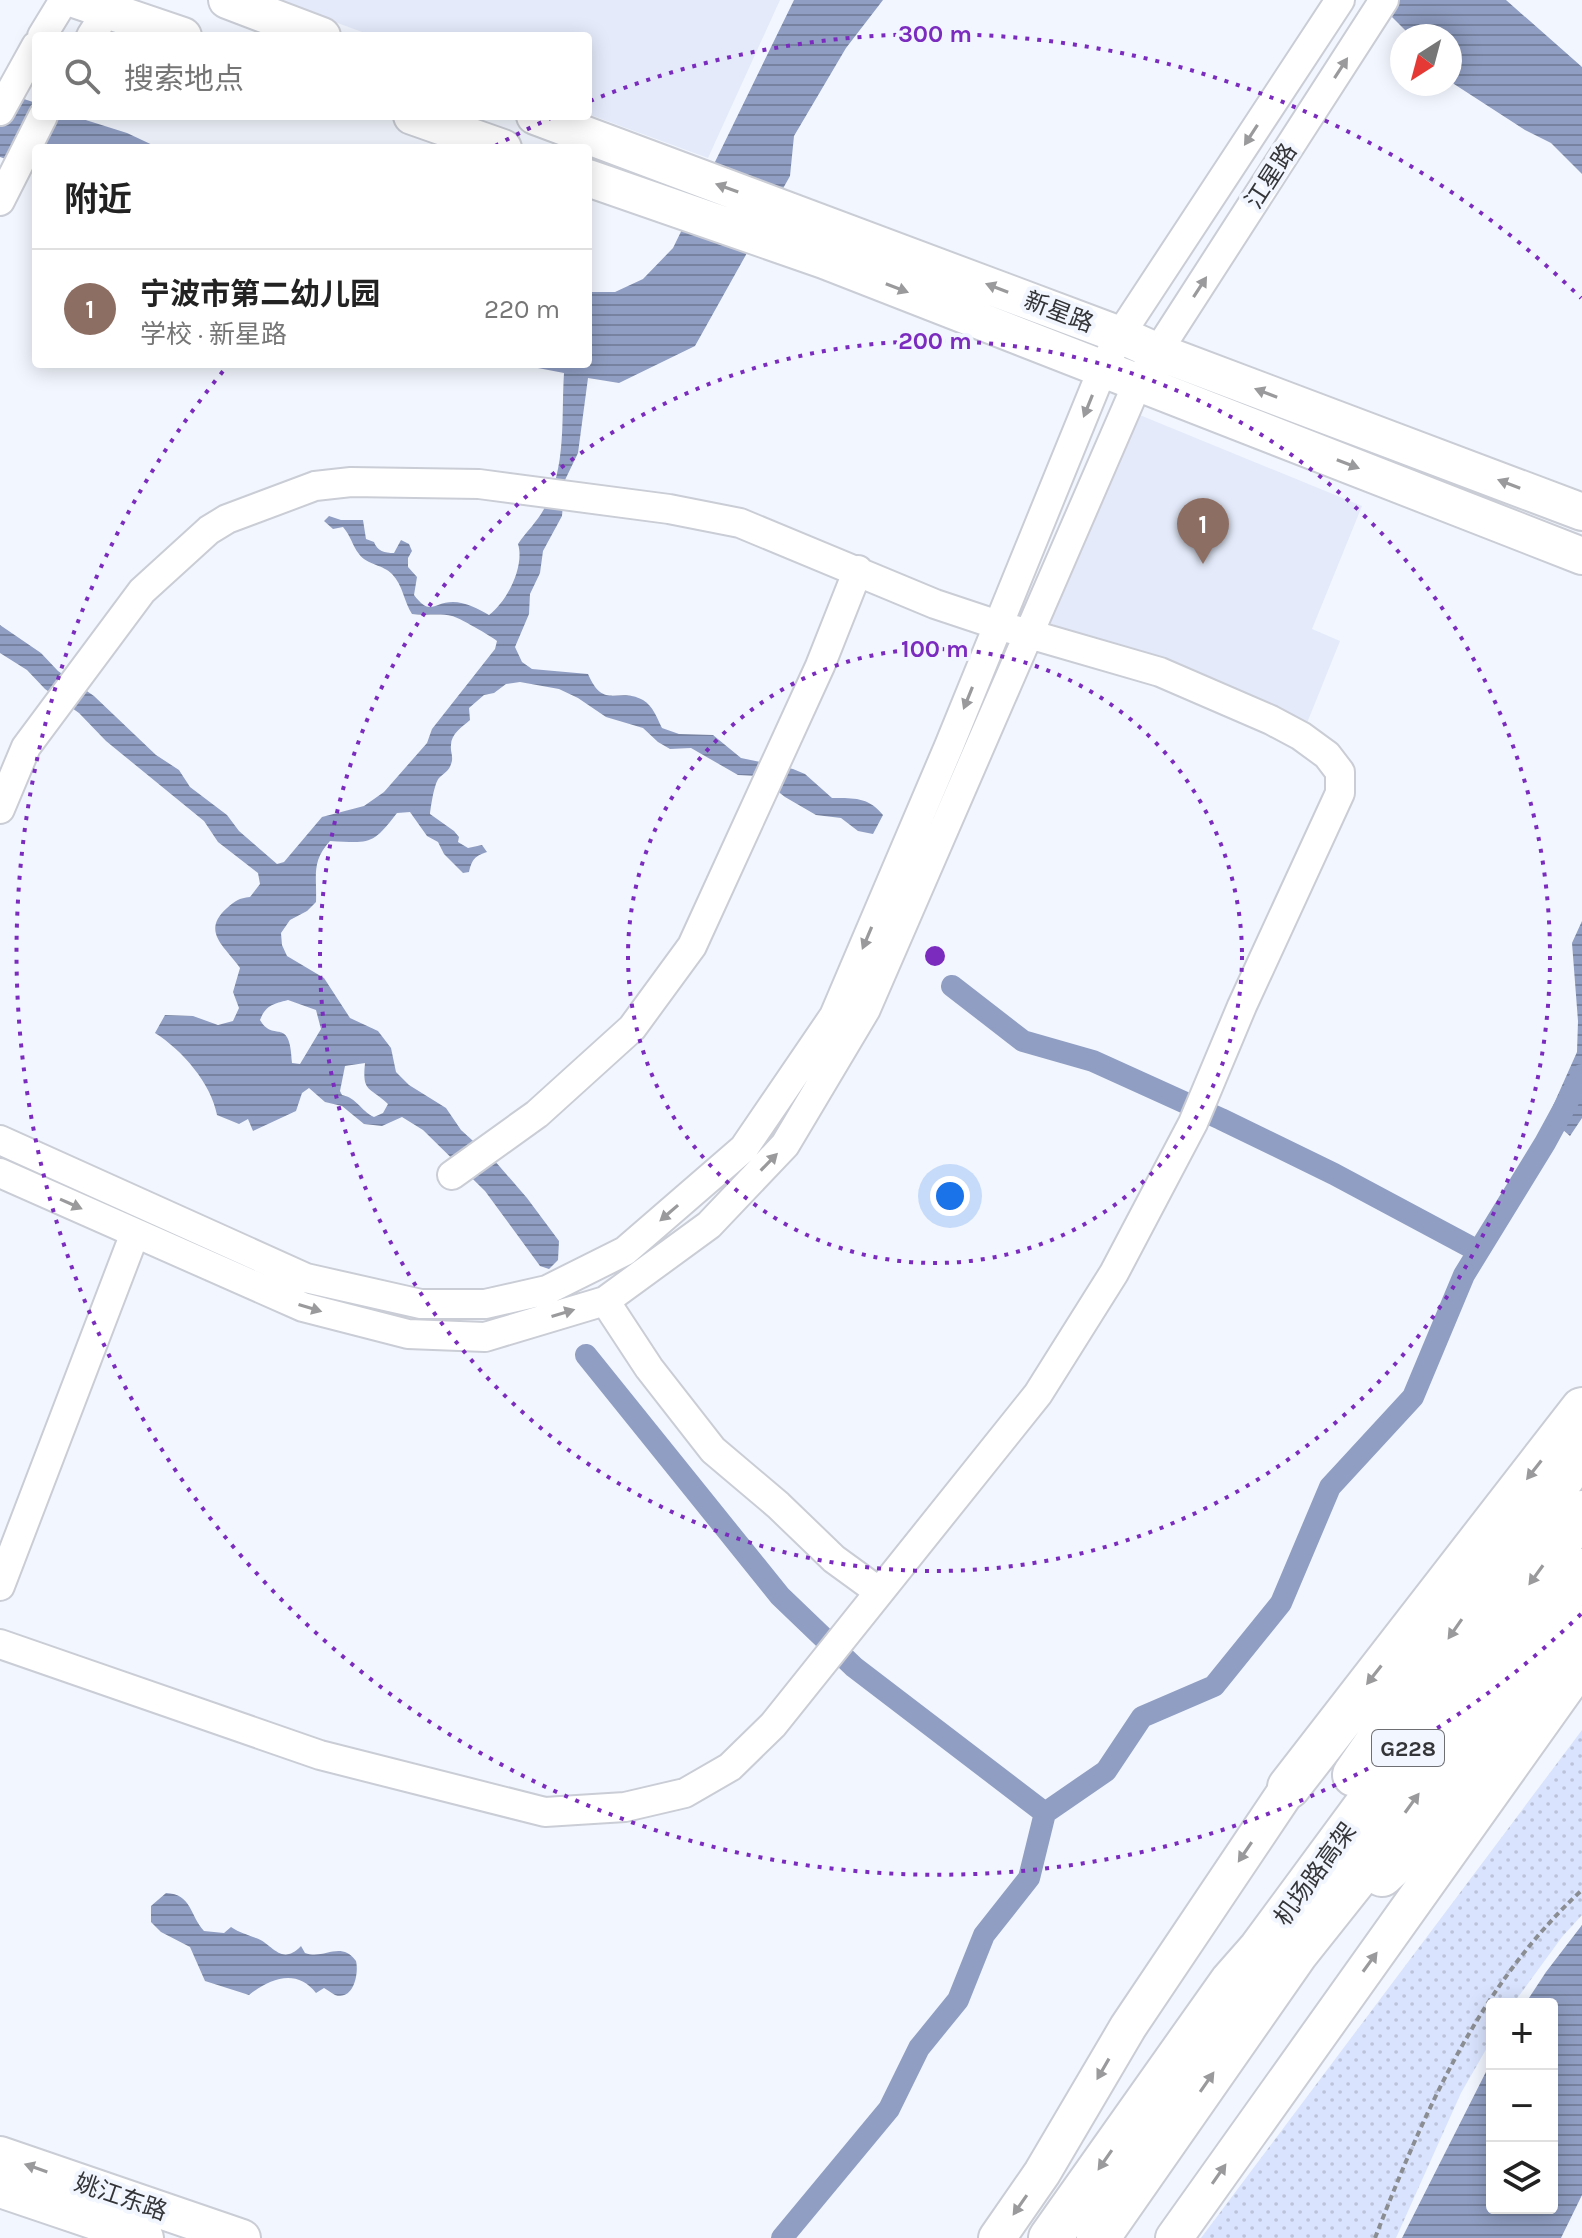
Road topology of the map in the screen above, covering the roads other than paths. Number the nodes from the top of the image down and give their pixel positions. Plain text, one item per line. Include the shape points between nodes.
1 (64, 0) edge
2 (227, 0) edge
3 (1340, 0) edge
4 (1380, 6) edge
5 (98, 11) edge
6 (44, 32) edge
7 (169, 32) edge
8 (311, 32) edge
9 (32, 53) edge
10 (0, 111) edge
11 (41, 120) edge
12 (423, 120) edge
13 (546, 120) edge
14 (492, 144) edge
15 (592, 179) edge
16 (4, 193) edge
17 (1120, 335) junction
18 (1158, 352) junction
19 (1103, 368) junction
20 (1138, 382) junction
21 (1582, 512) edge
22 (1582, 556) edge
23 (858, 570) junction
24 (998, 625) junction
25 (1027, 634) junction
26 (0, 809) edge
27 (0, 1140) edge
28 (0, 1173) edge
29 (452, 1175) dead end
30 (135, 1233) junction
31 (605, 1301) junction
32 (1582, 1409) edge
33 (1582, 1452) edge
34 (1582, 1512) edge
35 (1582, 1570) edge
36 (0, 1586) edge
37 (869, 1602) junction
38 (1582, 1627) edge
39 (0, 1644) edge
40 (1582, 1665) edge
41 (1289, 1787) joint
42 (1296, 1954) junction
43 (1231, 1982) junction
44 (0, 2155) edge
45 (0, 2189) edge
46 (145, 2238) edge
47 (242, 2238) edge
48 (997, 2238) edge
49 (1050, 2238) edge
50 (1098, 2238) edge
51 (1174, 2238) edge

1 - 6 street
2 - 8 main road
3 -> 17 street, 江星路
18 -> 4 street, 江星路
5 - 7 main road
9 - 10 street
11 - 16 street
12 - 14 main road
17 -> 13 main road, 新星路
15 -> 19 main road, 新星路 via 824,260
17 - 18 main road, 新星路
17 - 19 street, 江星路
18 - 20 street, 江星路
21 -> 18 main road, 新星路
19 - 20 main road, 新星路
19 -> 24 street, 江星路
20 -> 22 main road, 新星路
20 - 25 street, 江星路
23 - 24 street
23 - 26 street via 740,523 669,509 479,484 315,486 227,519 142,591 26,747
23 - 29 street via 820,666 692,946 632,1028 537,1114
24 - 25 street
24 -> 27 street, 江星路 via 834,1016 744,1148 625,1251 547,1290 485,1304 421,1304 306,1278
31 -> 25 street, 江星路 via 709,1225 785,1145 866,1009
25 - 37 street via 1160,672 1271,720 1327,755 1340,772 1340,793 1193,1123 1114,1273 1038,1394
28 -> 30 street, 江星路
30 -> 31 street, 江星路 via 303,1307 408,1334 485,1337
30 - 36 street
31 - 37 street via 713,1450 834,1559
32 -> 41 highway
33 -> 43 highway via 1358,1770
34 -> 43 highway, 机场路高架 / G228
42 -> 35 highway, 机场路高架 / G228
37 - 39 street via 773,1725 730,1767 685,1793 625,1807 545,1812 320,1755
38 - 42 highway via 1439,1823
51 -> 40 main road
41 -> 48 main road via 1128,2027
50 -> 42 highway, 机场路高架 / G228
43 -> 49 highway, 机场路高架 / G228
47 -> 44 main road, 姚江东路
45 - 46 main road, 姚江东路

